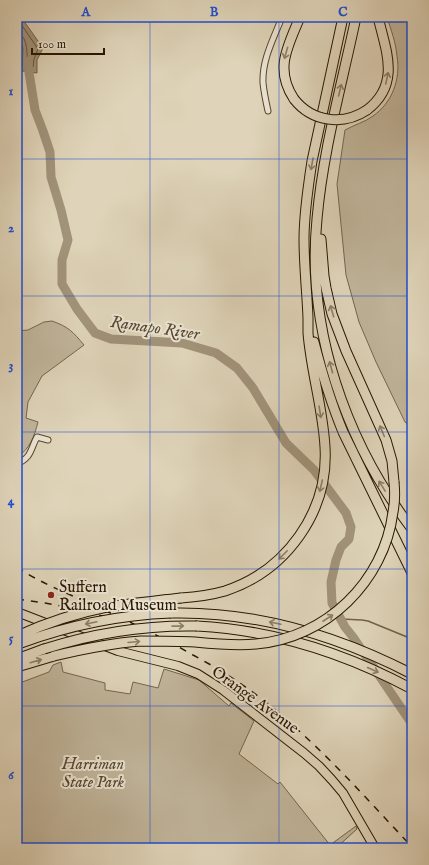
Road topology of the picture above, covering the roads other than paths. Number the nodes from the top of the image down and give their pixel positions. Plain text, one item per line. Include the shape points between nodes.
1 (282, 17) edge
2 (300, 17) edge
3 (343, 17) edge
4 (356, 17) edge
5 (378, 17) edge
6 (268, 111) dead end
7 (321, 182) junction
8 (308, 318) junction
9 (48, 440) dead end
10 (17, 464) edge
11 (412, 529) edge
12 (412, 573) edge
13 (17, 612) edge
14 (18, 642) edge
15 (17, 659) edge
16 (17, 667) edge
17 (412, 674) edge
18 (412, 689) edge
19 (375, 848) edge

1 - 6 street via 264,64 263,83
2 -> 5 highway, bridge via 285,56 283,66 286,85 294,99 309,113 330,120 352,118 367,110 376,102 387,82 388,58
3 -> 8 highway via 306,201 304,240
7 -> 4 highway
11 -> 7 highway via 385,492 365,456 346,412 330,362 319,309 316,274 316,220
16 -> 7 highway, bridge via 54,656 139,641 239,645 284,639 311,628 334,614 361,588 372,573 390,531 394,482 392,461 386,440 332,314 322,255
8 - 12 highway via 336,416
8 -> 14 highway, bridge via 323,428 325,466 316,504 298,539 286,553 266,570 225,591 92,610 56,620
9 - 10 street via 36,436 30,453 25,460
13 - 19 main road, Orange Avenue via 118,651 178,666 198,674 223,690 319,766 343,793
17 -> 14 highway, bridge via 376,656 315,633 251,618 211,614 171,613 137,616 97,622
15 -> 18 highway, bridge via 87,637 125,630 197,626 274,636 311,646 381,673

